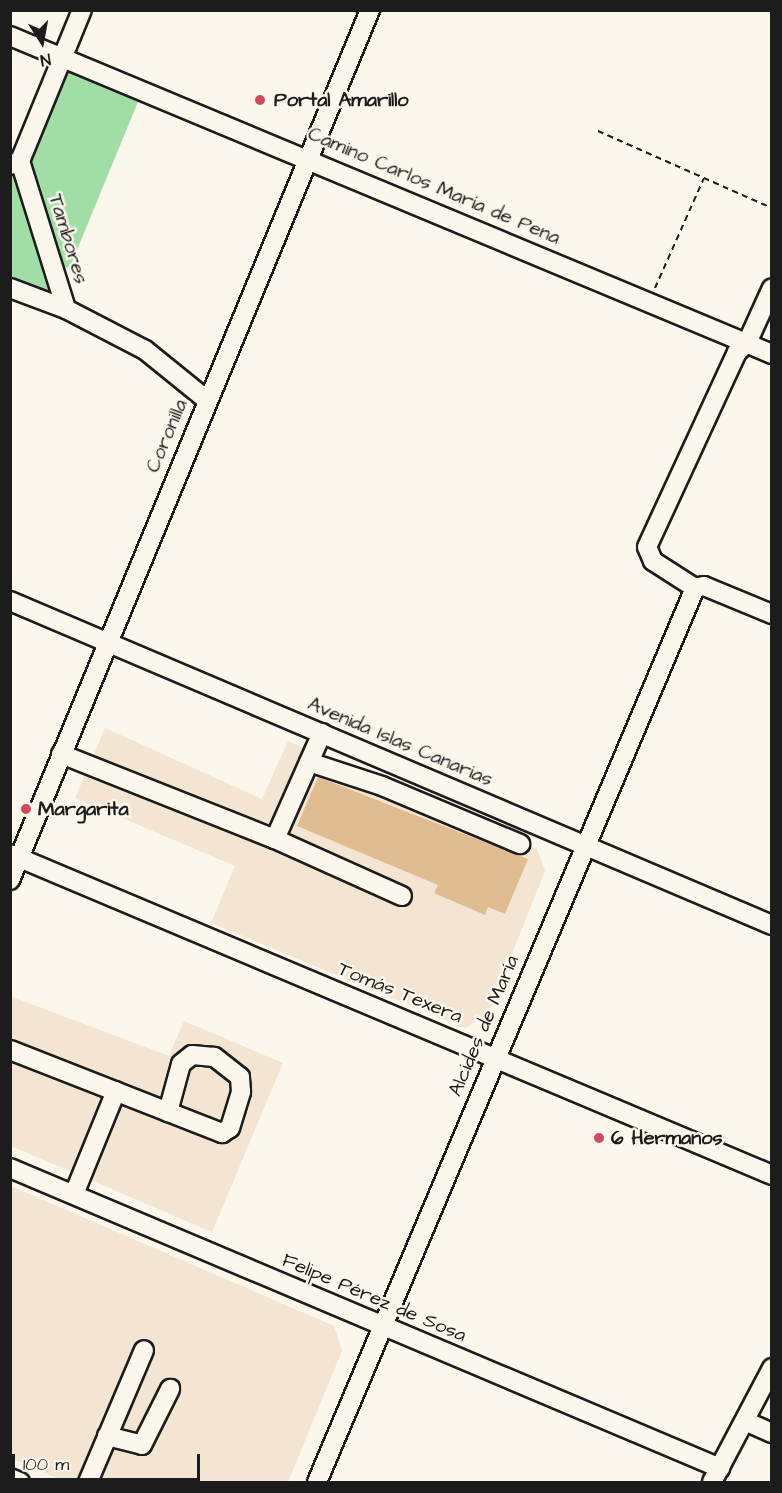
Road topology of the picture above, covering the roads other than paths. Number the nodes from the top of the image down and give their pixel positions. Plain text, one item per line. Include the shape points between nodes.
1 (82, 10) edge
2 (370, 10) edge
3 (10, 36) edge
4 (64, 58) junction
5 (307, 156) junction
6 (15, 163) edge
7 (10, 288) edge
8 (771, 288) edge
9 (66, 309) junction
10 (747, 343) junction
11 (771, 354) edge
12 (207, 400) junction
13 (695, 588) junction
14 (10, 601) edge
15 (771, 614) edge
16 (106, 641) junction
17 (322, 733) junction
18 (61, 754) junction
19 (309, 762) junction
20 (275, 839) junction
21 (520, 844) dead end
22 (584, 845) junction
23 (15, 856) edge
24 (10, 880) edge
25 (402, 896) dead end
26 (770, 921) edge
27 (10, 1050) edge
28 (496, 1057) junction
29 (116, 1091) junction
30 (168, 1112) junction
31 (10, 1168) edge
32 (771, 1175) edge
33 (74, 1194) junction
34 (381, 1325) junction
35 (144, 1350) dead end
36 (771, 1368) edge
37 (170, 1389) dead end
38 (745, 1421) junction
39 (771, 1433) edge
40 (107, 1436) junction
41 (716, 1475) edge
42 (10, 1478) edge
43 (20, 1482) edge
44 (88, 1482) edge
45 (317, 1482) edge

1 - 4 street
2 - 5 street, Coronilla
3 - 4 street, Camino Carlos María de Pena
4 - 5 street, Camino Carlos María de Pena
4 - 6 street
5 - 10 street, Camino Carlos María de Pena
5 - 12 street, Coronilla
6 - 9 street, Tambores
7 - 9 street, Tambores
8 - 10 street
9 - 12 street via 159,359
10 - 11 street, Camino Carlos María de Pena
10 - 13 street via 737,352 647,547 653,561
12 - 16 street, Coronilla
13 - 15 street via 704,586
13 - 22 street, Alcides de María
14 - 16 street, Avenida Islas Canarias
16 - 17 street, Avenida Islas Canarias
16 - 18 street, Coronilla
17 - 19 street
17 - 22 street, Avenida Islas Canarias
18 - 20 street
18 - 23 street, Coronilla
19 - 20 street
19 - 21 street via 372,782
20 - 25 street
22 - 26 street, Avenida Islas Canarias
22 - 28 street, Alcides de María
23 - 24 street, Coronilla
23 - 28 street, Tomás Texera
27 - 29 street
28 - 32 street, Tomás Texera
28 - 34 street, Alcides de María
29 - 30 street
29 - 33 street
30 - 30 street via 222,1133 230,1128 240,1077 214,1058 192,1055 181,1064
31 - 33 street, Felipe Pérez de Sosa
33 - 34 street, Felipe Pérez de Sosa
34 - 41 street, Felipe Pérez de Sosa
34 - 45 street, Alcides de María
35 - 40 street
36 - 38 street
37 - 40 street via 142,1445
38 - 39 street
38 - 41 street
40 - 44 street
42 - 43 street

